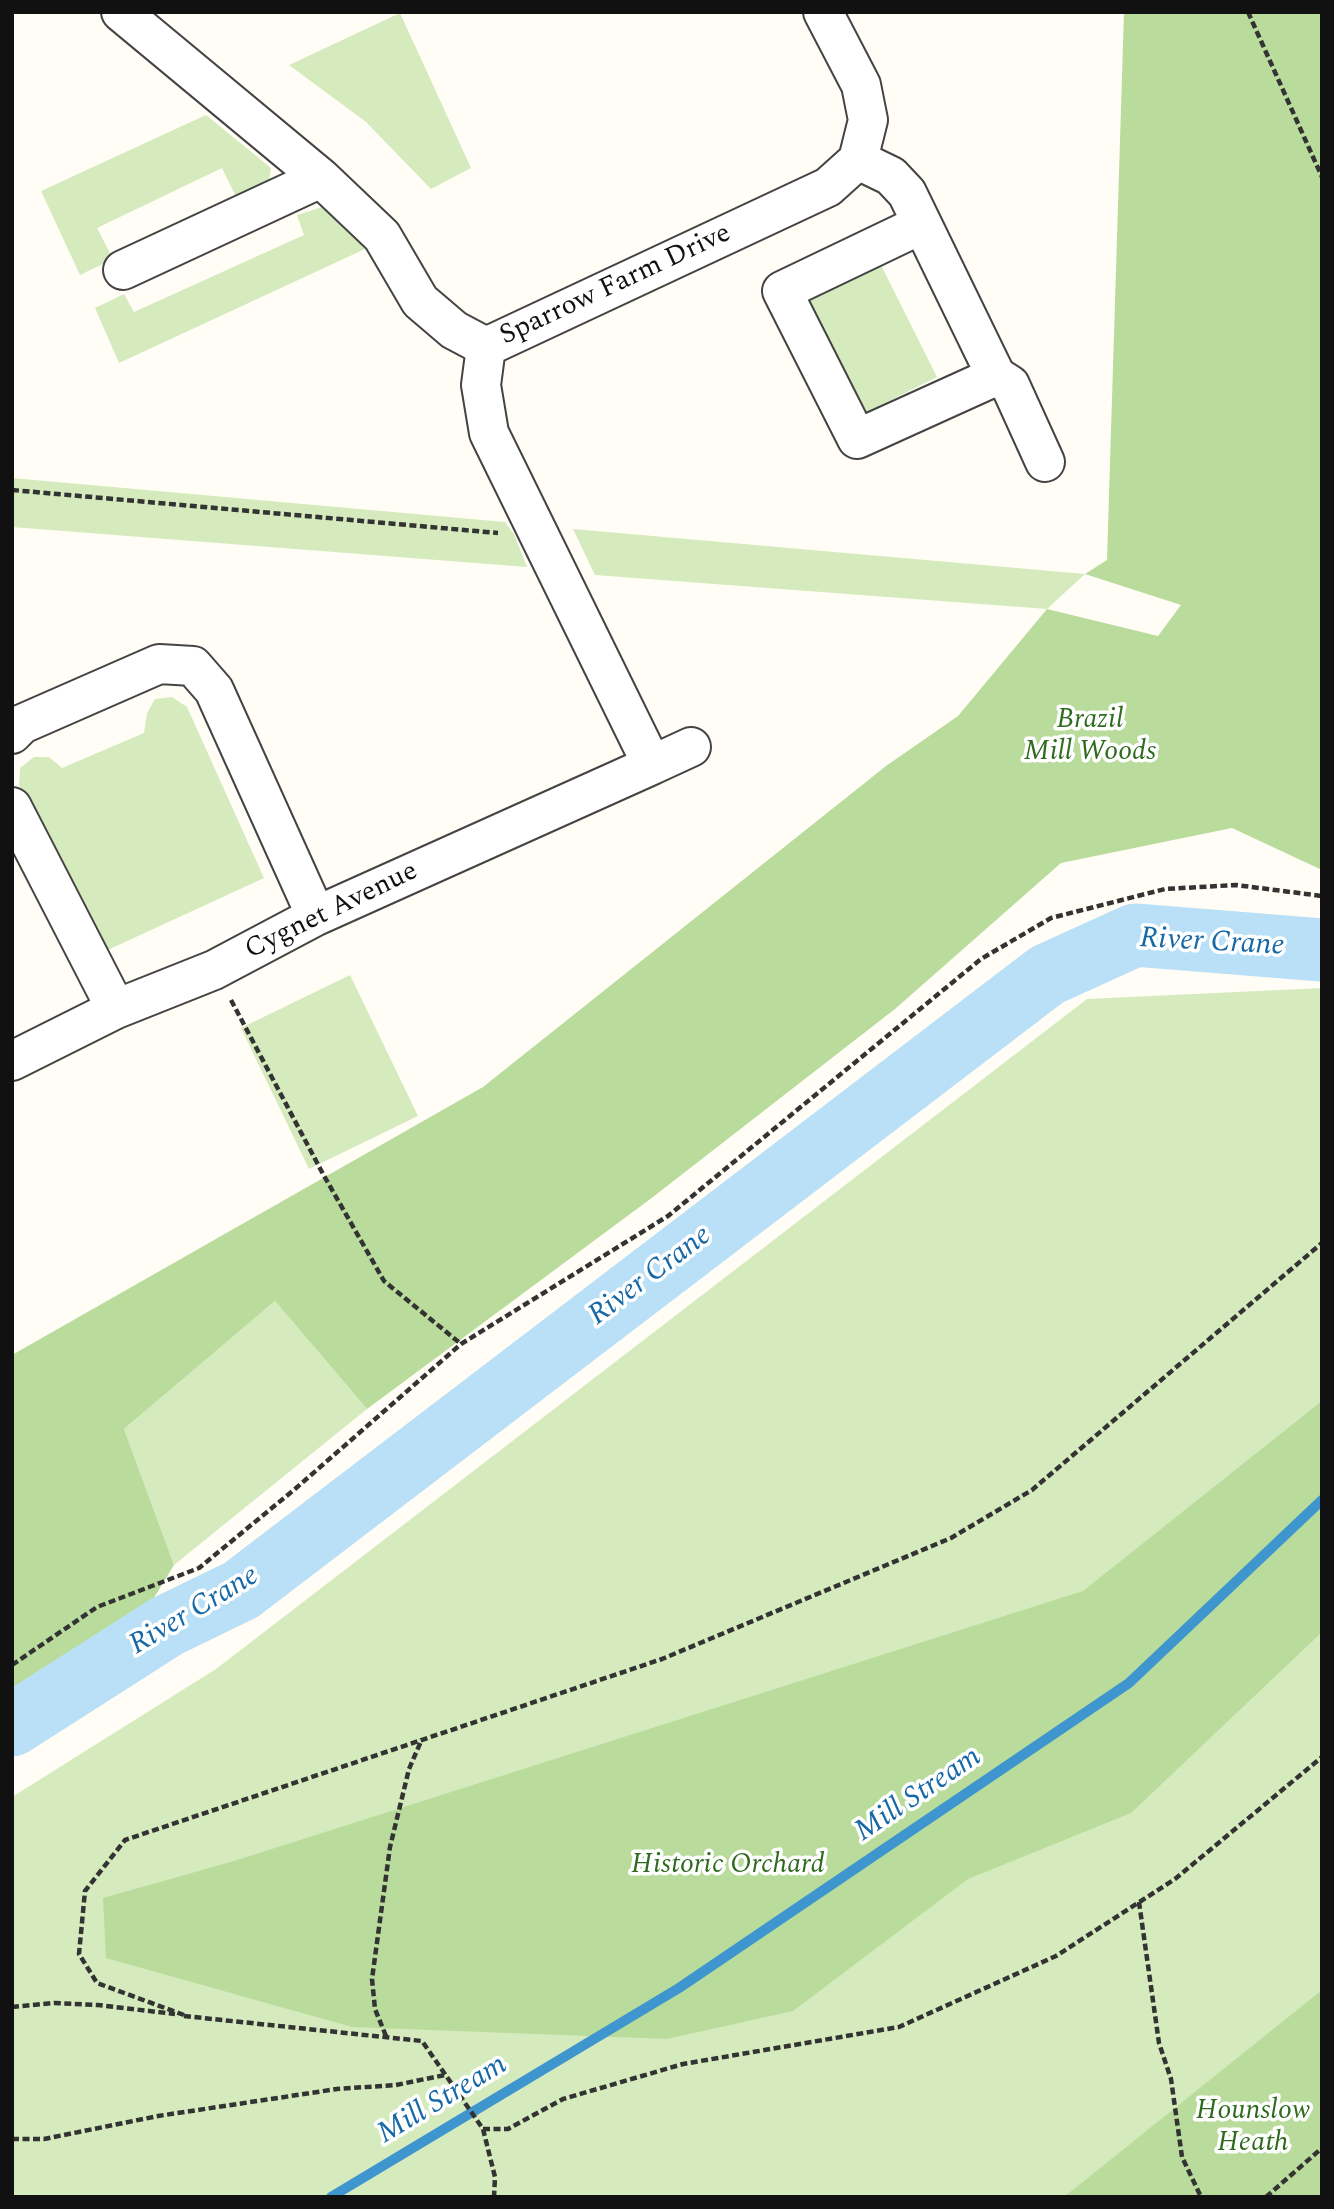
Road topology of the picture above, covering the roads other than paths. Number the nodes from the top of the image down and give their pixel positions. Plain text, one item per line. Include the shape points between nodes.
1 (121, 12) edge
2 (823, 12) edge
3 (858, 160) junction
4 (321, 178) junction
5 (922, 224) junction
6 (123, 270) dead end
7 (486, 347) junction
8 (996, 376) junction
9 (1045, 462) dead end
10 (12, 734) edge
11 (691, 747) dead end
12 (652, 765) junction
13 (12, 807) edge
14 (316, 916) junction
15 (116, 1009) junction
16 (12, 1061) edge

1 - 4 street, Sparrow Farm Drive
2 - 3 street via 861,85 868,120
3 - 5 street via 891,177 907,193
3 - 7 street, Sparrow Farm Drive via 828,187
4 - 6 street
4 - 7 street, Sparrow Farm Drive via 382,236 420,302 454,330
5 - 8 street
5 - 8 street via 782,292 857,439
7 - 12 street via 481,385 489,433
8 - 9 street via 1010,385
10 - 14 street via 22,724 159,664 193,666 214,690
11 - 12 street, Cygnet Avenue
12 - 14 street, Cygnet Avenue
13 - 15 street
14 - 15 street, Cygnet Avenue via 215,970
15 - 16 street, Cygnet Avenue

